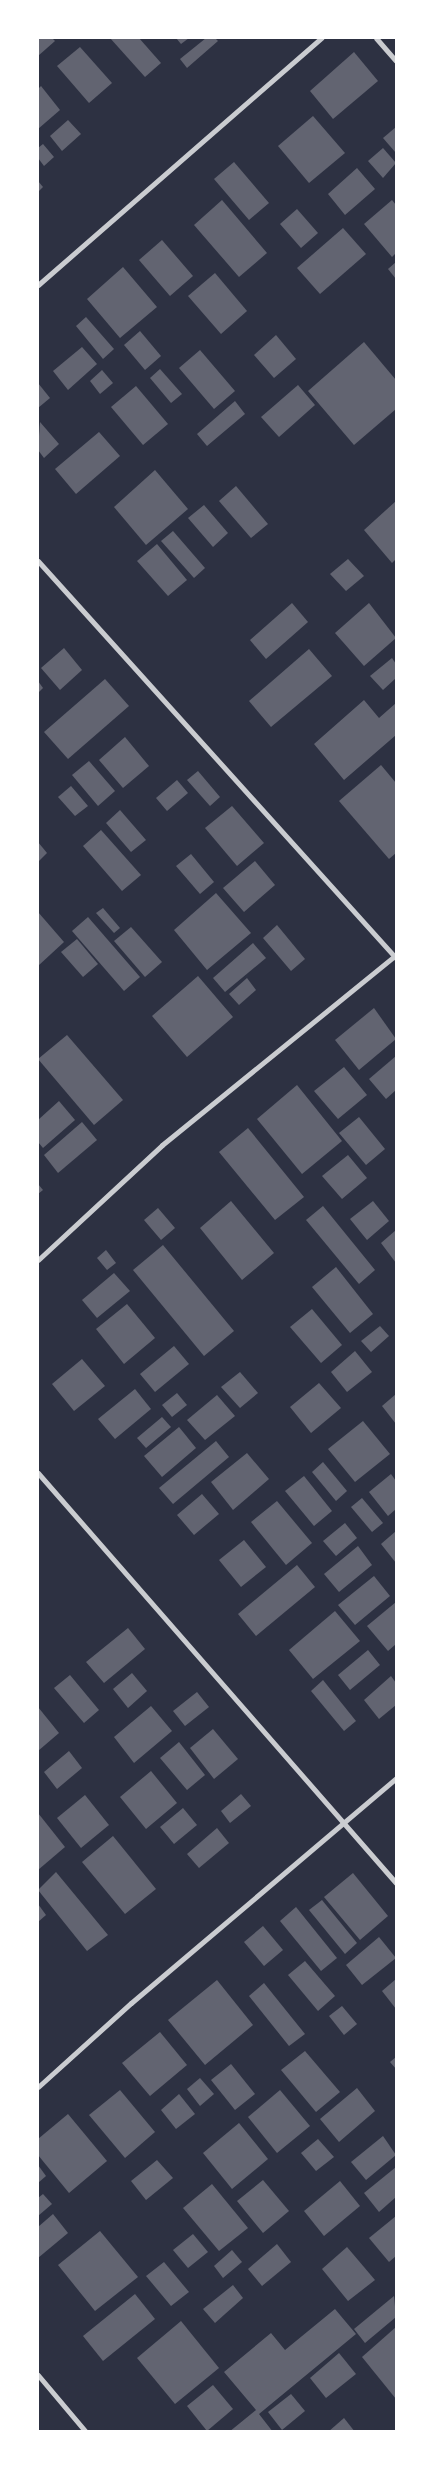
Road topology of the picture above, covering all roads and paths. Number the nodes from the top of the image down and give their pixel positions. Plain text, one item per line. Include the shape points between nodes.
1 (321, 38) edge
2 (376, 38) edge
3 (396, 60) edge
4 (38, 285) edge
5 (38, 561) edge
6 (396, 956) edge
7 (38, 1260) edge
8 (38, 1473) edge
9 (396, 1778) edge
10 (345, 1824) junction
11 (396, 1883) edge
12 (38, 2087) edge
13 (38, 2375) edge
14 (86, 2432) edge

1 - 4 street
2 - 3 street
5 - 6 street
6 - 7 street via 162,1145
8 - 10 street
9 - 10 street
10 - 11 street
10 - 12 street via 131,2003
13 - 14 street

